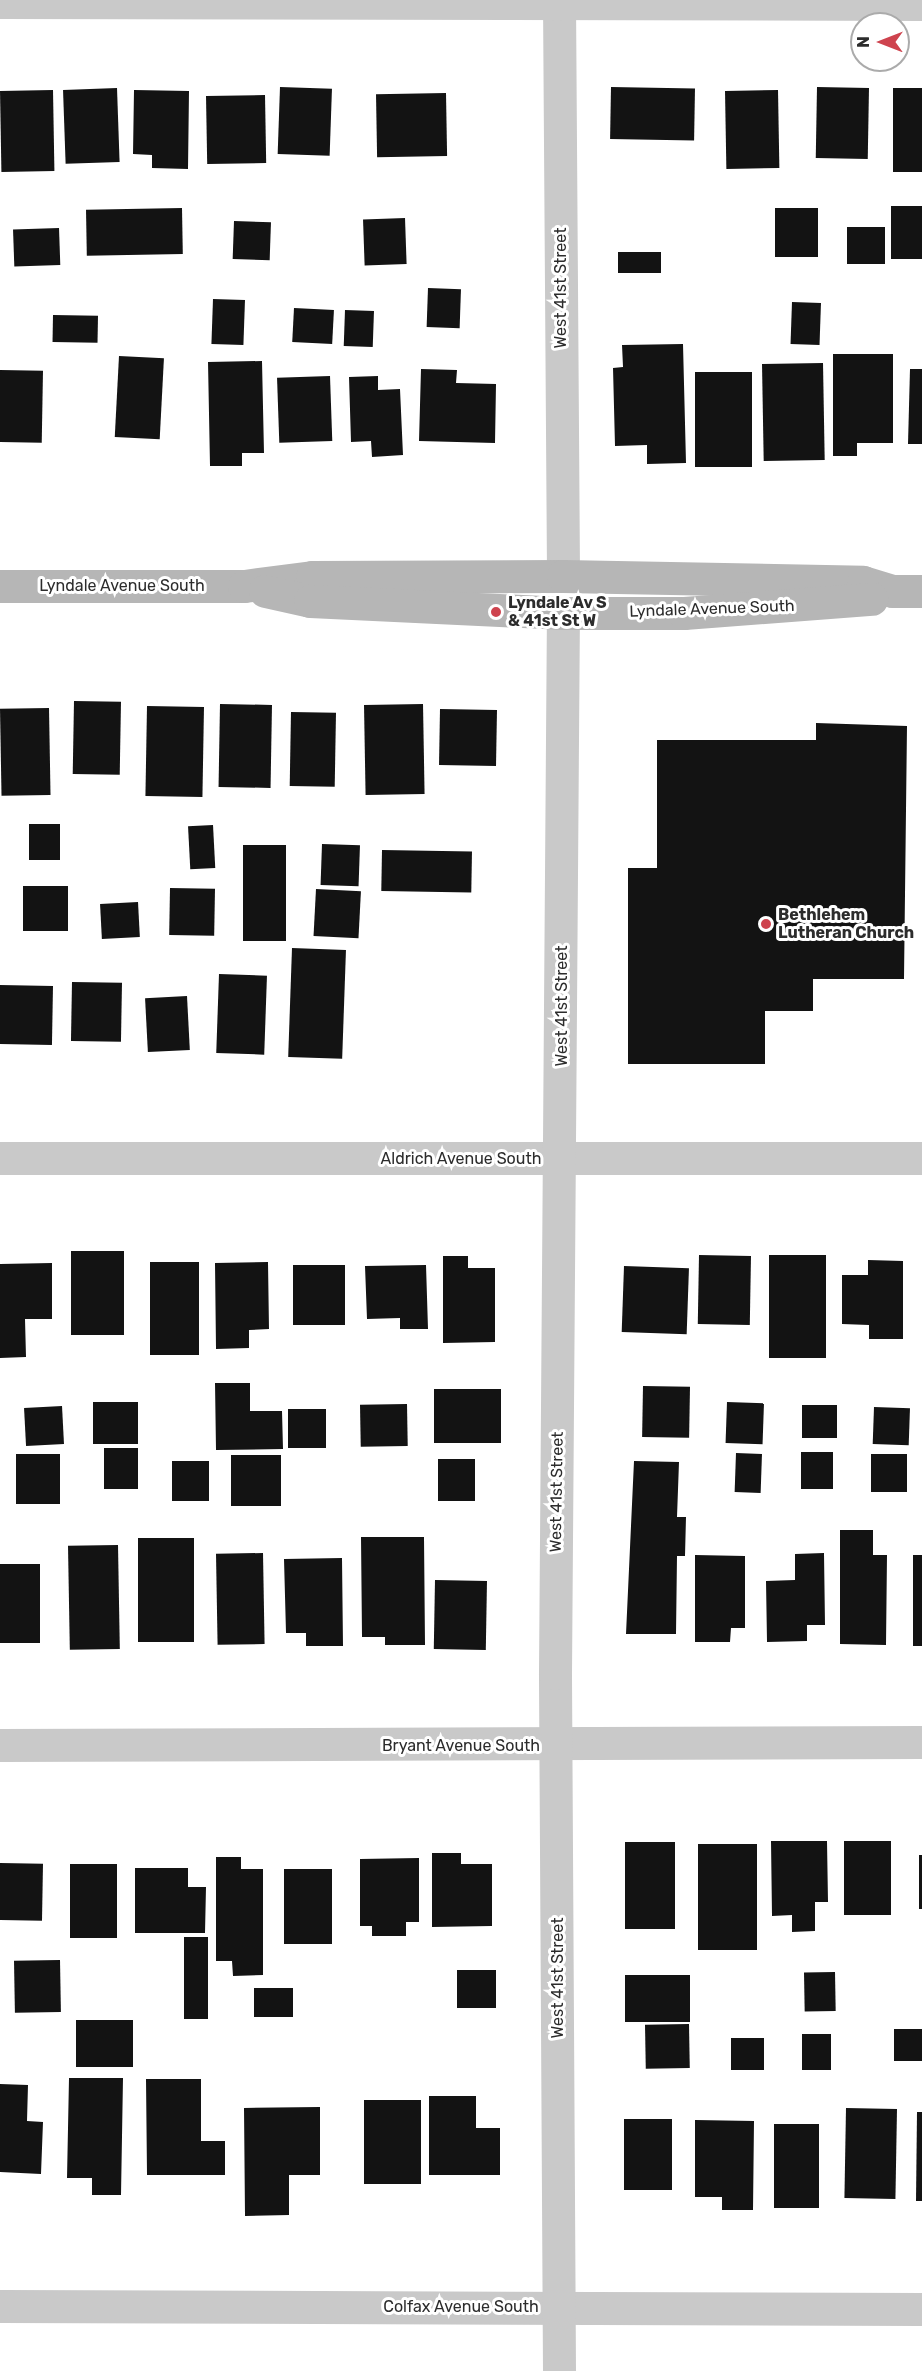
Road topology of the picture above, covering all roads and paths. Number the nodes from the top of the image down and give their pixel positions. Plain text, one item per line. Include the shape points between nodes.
1 (560, 1) edge
2 (0, 2) edge
3 (922, 4) edge
4 (563, 576) junction
5 (0, 586) edge
6 (244, 586) junction
7 (907, 591) edge
8 (563, 613) junction
9 (0, 1158) edge
10 (922, 1158) edge
11 (561, 1159) junction
12 (922, 1742) edge
13 (0, 1745) edge
14 (556, 1746) junction
15 (0, 2306) edge
16 (560, 2307) junction
17 (922, 2309) edge
18 (559, 2371) edge

1 - 2 street
1 - 3 street
1 - 4 street, West 41st Street
4 - 6 main road, Lyndale Avenue South via 312,577
4 - 7 main road, Lyndale Avenue South via 863,582
5 - 6 main road, Lyndale Avenue South
6 - 8 main road, Lyndale Avenue South via 310,601
7 - 8 main road, Lyndale Avenue South via 860,602 684,613
8 - 11 street, West 41st Street
9 - 11 street, Aldrich Avenue South
10 - 11 street, Aldrich Avenue South
11 - 14 street, West 41st Street
12 - 14 street, Bryant Avenue South via 658,1740
13 - 14 street, Bryant Avenue South
14 - 16 street, West 41st Street
15 - 16 street, Colfax Avenue South
16 - 17 street, Colfax Avenue South
16 - 18 street, West 41st Street

